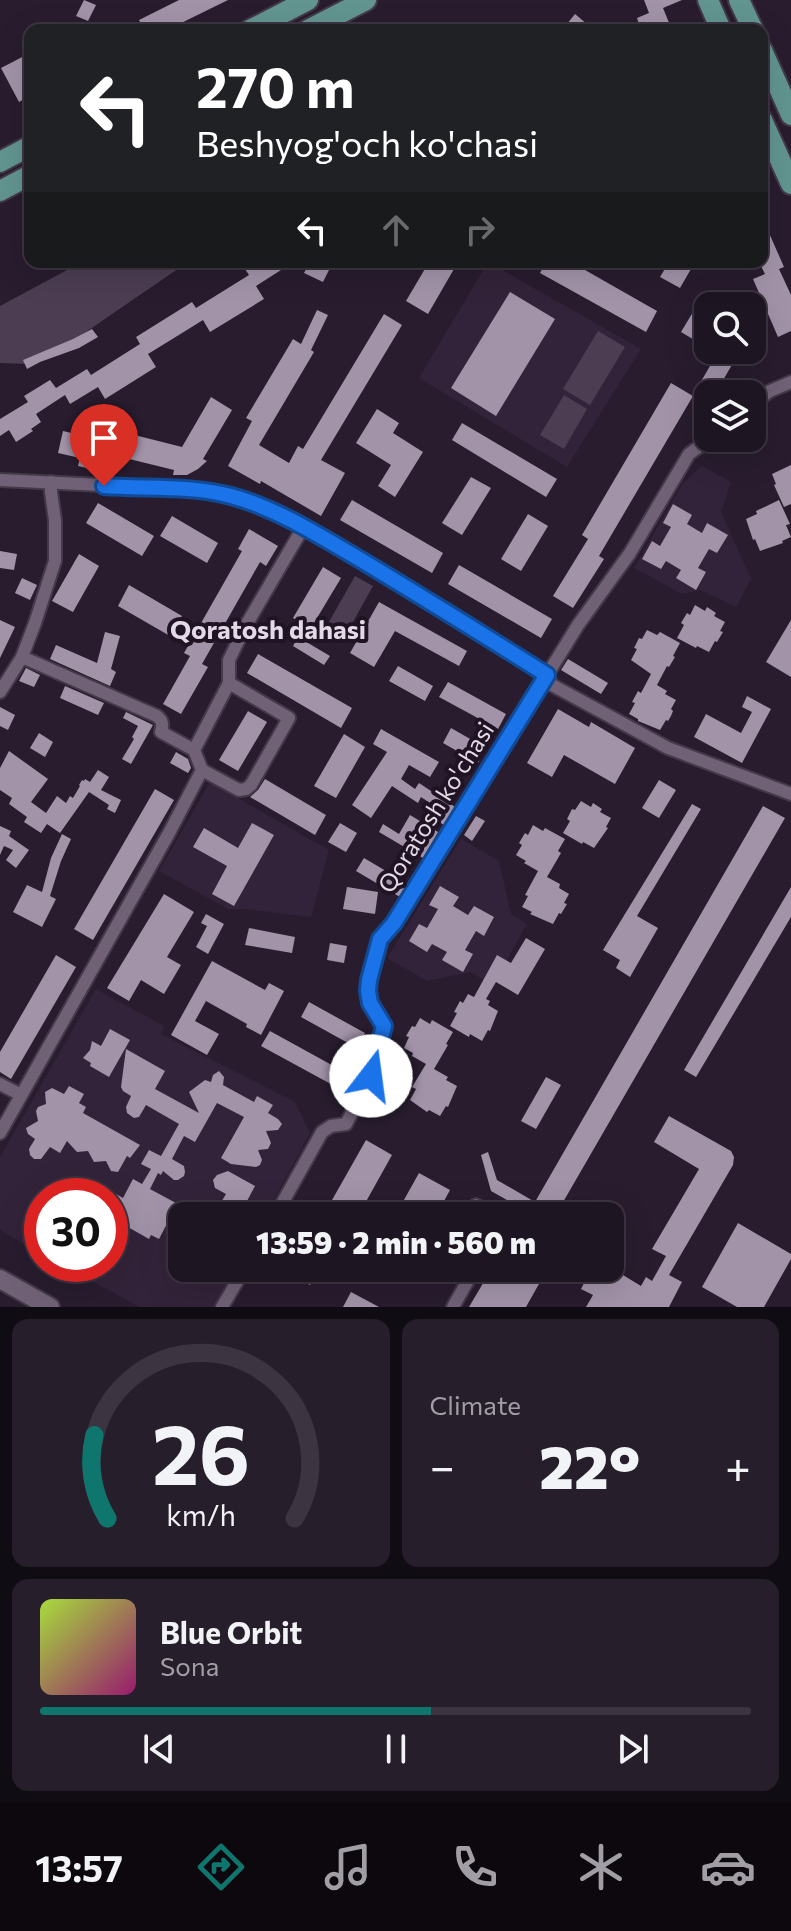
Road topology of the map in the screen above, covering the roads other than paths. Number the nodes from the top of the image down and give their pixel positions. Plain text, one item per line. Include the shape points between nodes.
1 (308, 0) edge
2 (366, 0) edge
3 (708, 0) edge
4 (739, 0) edge
5 (262, 24) edge
6 (320, 24) edge
7 (718, 24) edge
8 (750, 24) edge
9 (768, 63) edge
10 (791, 115) edge
11 (768, 133) edge
12 (24, 149) edge
13 (0, 162) edge
14 (24, 178) edge
15 (791, 184) edge
16 (0, 191) edge
17 (791, 382) edge
18 (766, 394) edge
19 (694, 450) edge
20 (0, 480) edge
21 (51, 482) junction
22 (304, 526) junction
23 (22, 657) junction
24 (547, 675) junction
25 (229, 683) junction
26 (0, 692) edge
27 (194, 750) junction
28 (202, 770) junction
29 (791, 794) edge
30 (0, 1084) edge
31 (21, 1095) junction
32 (0, 1133) edge
33 (283, 1202) edge
34 (0, 1279) edge
35 (237, 1282) edge
36 (467, 1282) edge
37 (50, 1307) edge
38 (222, 1307) edge
39 (453, 1307) edge

1 - 5 main road
2 - 6 main road
3 - 7 main road
4 - 8 main road
9 - 10 main road
11 - 15 main road
12 - 13 main road
14 - 16 main road
17 - 18 street
19 - 24 street, Qoratosh ko'chasi
20 - 21 street
21 - 22 street via 201,490
21 - 23 street via 55,561
22 - 24 street
22 - 25 street via 229,660
23 - 26 street
23 - 27 street via 157,716 161,732
24 - 29 street via 552,685 668,748
24 - 33 street, Qoratosh ko'chasi via 380,939 368,991 384,1026 371,1076 346,1124 322,1132
25 - 27 street
25 - 28 street via 289,718 246,789
27 - 28 street
28 - 31 street
30 - 31 street
31 - 32 street
34 - 37 street
35 - 38 street
36 - 39 street

